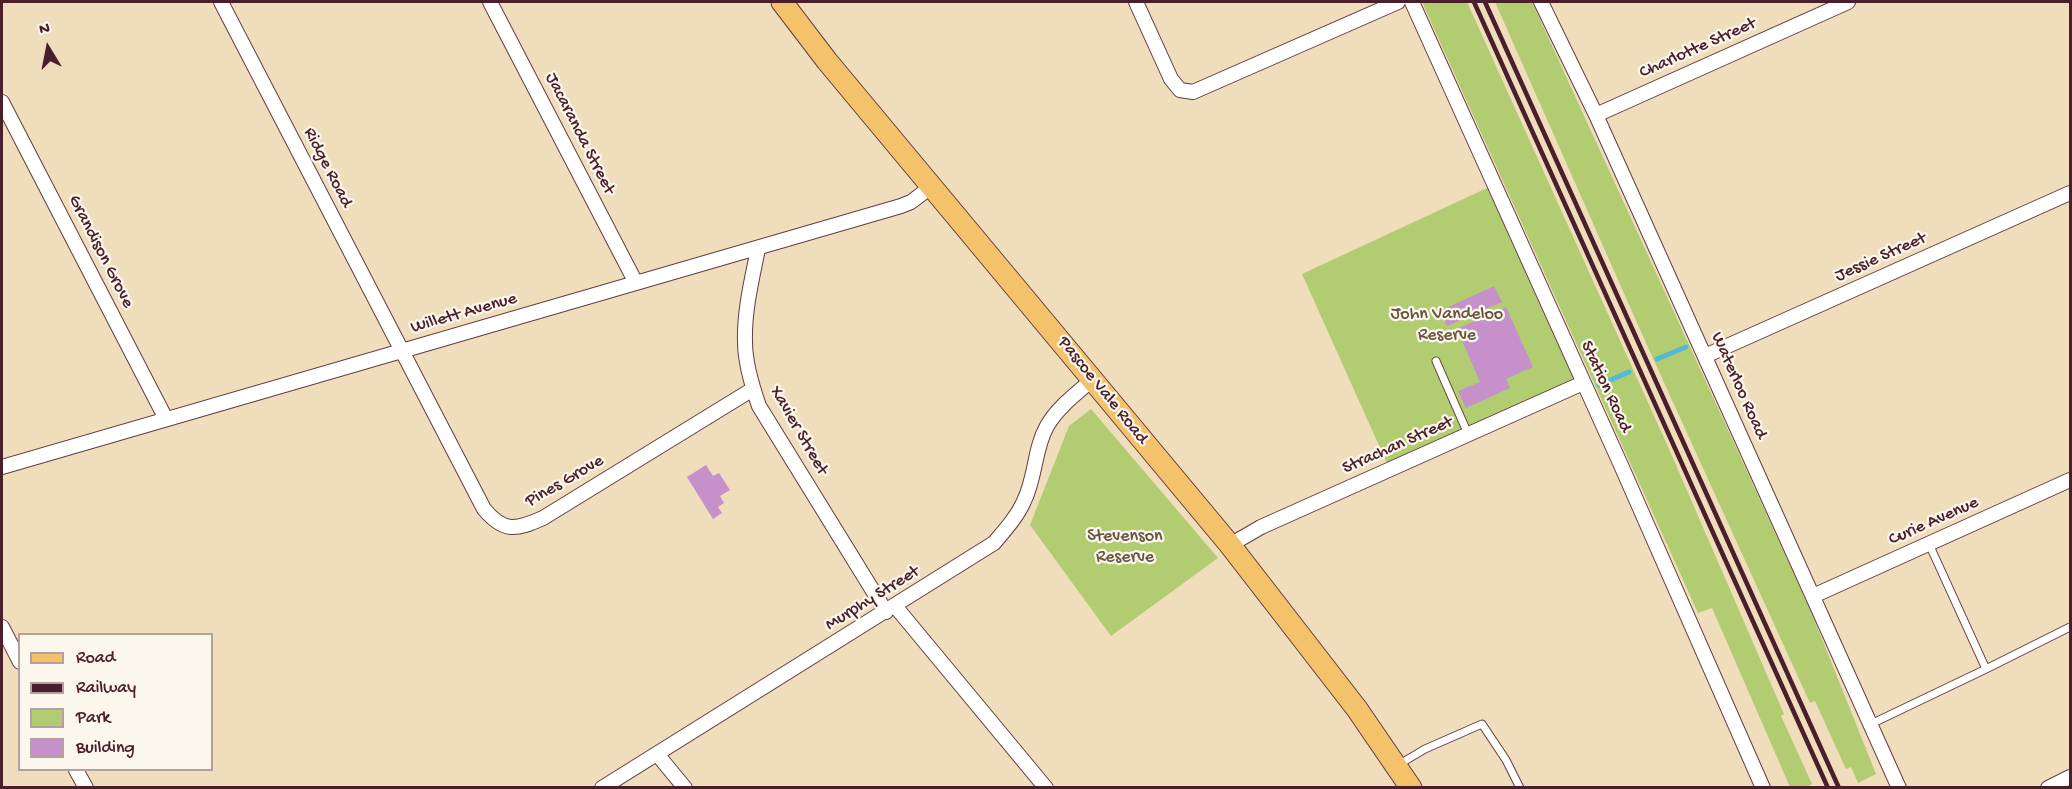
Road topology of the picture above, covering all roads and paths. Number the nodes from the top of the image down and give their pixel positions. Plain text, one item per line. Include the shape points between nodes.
1 (221, 2) edge
2 (490, 2) edge
3 (782, 2) edge
4 (1136, 2) edge
5 (1398, 2) edge
6 (1412, 2) edge
7 (1541, 2) edge
8 (1848, 2) edge
9 (2, 102) edge
10 (1596, 115) junction
11 (932, 186) junction
12 (2070, 193) edge
13 (758, 249) junction
14 (636, 283) junction
15 (402, 351) junction
16 (1705, 356) junction
17 (1436, 361) dead end
18 (1093, 379) junction
19 (1582, 383) junction
20 (753, 389) junction
21 (166, 419) junction
22 (1468, 434) junction
23 (2, 467) edge
24 (2070, 480) edge
25 (1929, 544) junction
26 (1230, 545) junction
27 (1813, 596) junction
28 (890, 609) junction
29 (2, 627) edge
30 (2070, 627) edge
31 (18, 658) edge
32 (1986, 669) junction
33 (1871, 724) junction
34 (657, 754) junction
35 (1397, 765) junction
36 (77, 771) edge
37 (2070, 777) edge
38 (86, 788) edge
39 (602, 788) edge
40 (685, 788) edge
41 (1046, 788) edge
42 (1411, 788) edge
43 (1520, 788) edge
44 (1763, 788) edge
45 (1899, 788) edge
46 (2048, 788) edge

1 - 15 street, Ridge Road
2 - 14 street, Jacaranda Street
3 - 11 main road, Pascoe Vale Road
4 - 5 street via 1171,80 1180,90 1193,92
6 - 19 street, Station Road
7 - 10 street, Waterloo Road
8 - 10 street, Charlotte Street
9 - 21 street, Grandison Grove
10 - 16 street, Waterloo Road
11 - 13 street, Willett Avenue via 901,206
11 - 18 main road, Pascoe Vale Road
12 - 16 street, Jessie Street
13 - 14 street, Willett Avenue
13 - 20 street, Xavier Street via 745,332
14 - 15 street, Willett Avenue
15 - 20 street, Pines Grove via 484,508 507,528 543,518
15 - 21 street, Willett Avenue
16 - 27 street, Waterloo Road
17 - 22 lane
18 - 26 main road, Pascoe Vale Road
18 - 28 street, Murphy Street via 1052,418 1039,443 1024,501 1000,537
19 - 22 street, Strachan Street
19 - 44 street, Station Road
20 - 28 street, Xavier Street via 770,425
21 - 23 street, Willett Avenue
22 - 26 street, Strachan Street
24 - 25 street, Curie Avenue
25 - 27 street, Curie Avenue
25 - 32 lane
26 - 35 main road, Pascoe Vale Road
27 - 33 street, Waterloo Road
28 - 34 street, Murphy Street
28 - 41 street, Xavier Street
29 - 31 street
30 - 32 lane
32 - 33 lane
33 - 45 street, Waterloo Road
34 - 39 street, Murphy Street
34 - 40 street
35 - 42 main road, Pascoe Vale Road
35 - 43 lane via 1425,748 1482,724
36 - 38 street
37 - 46 street

